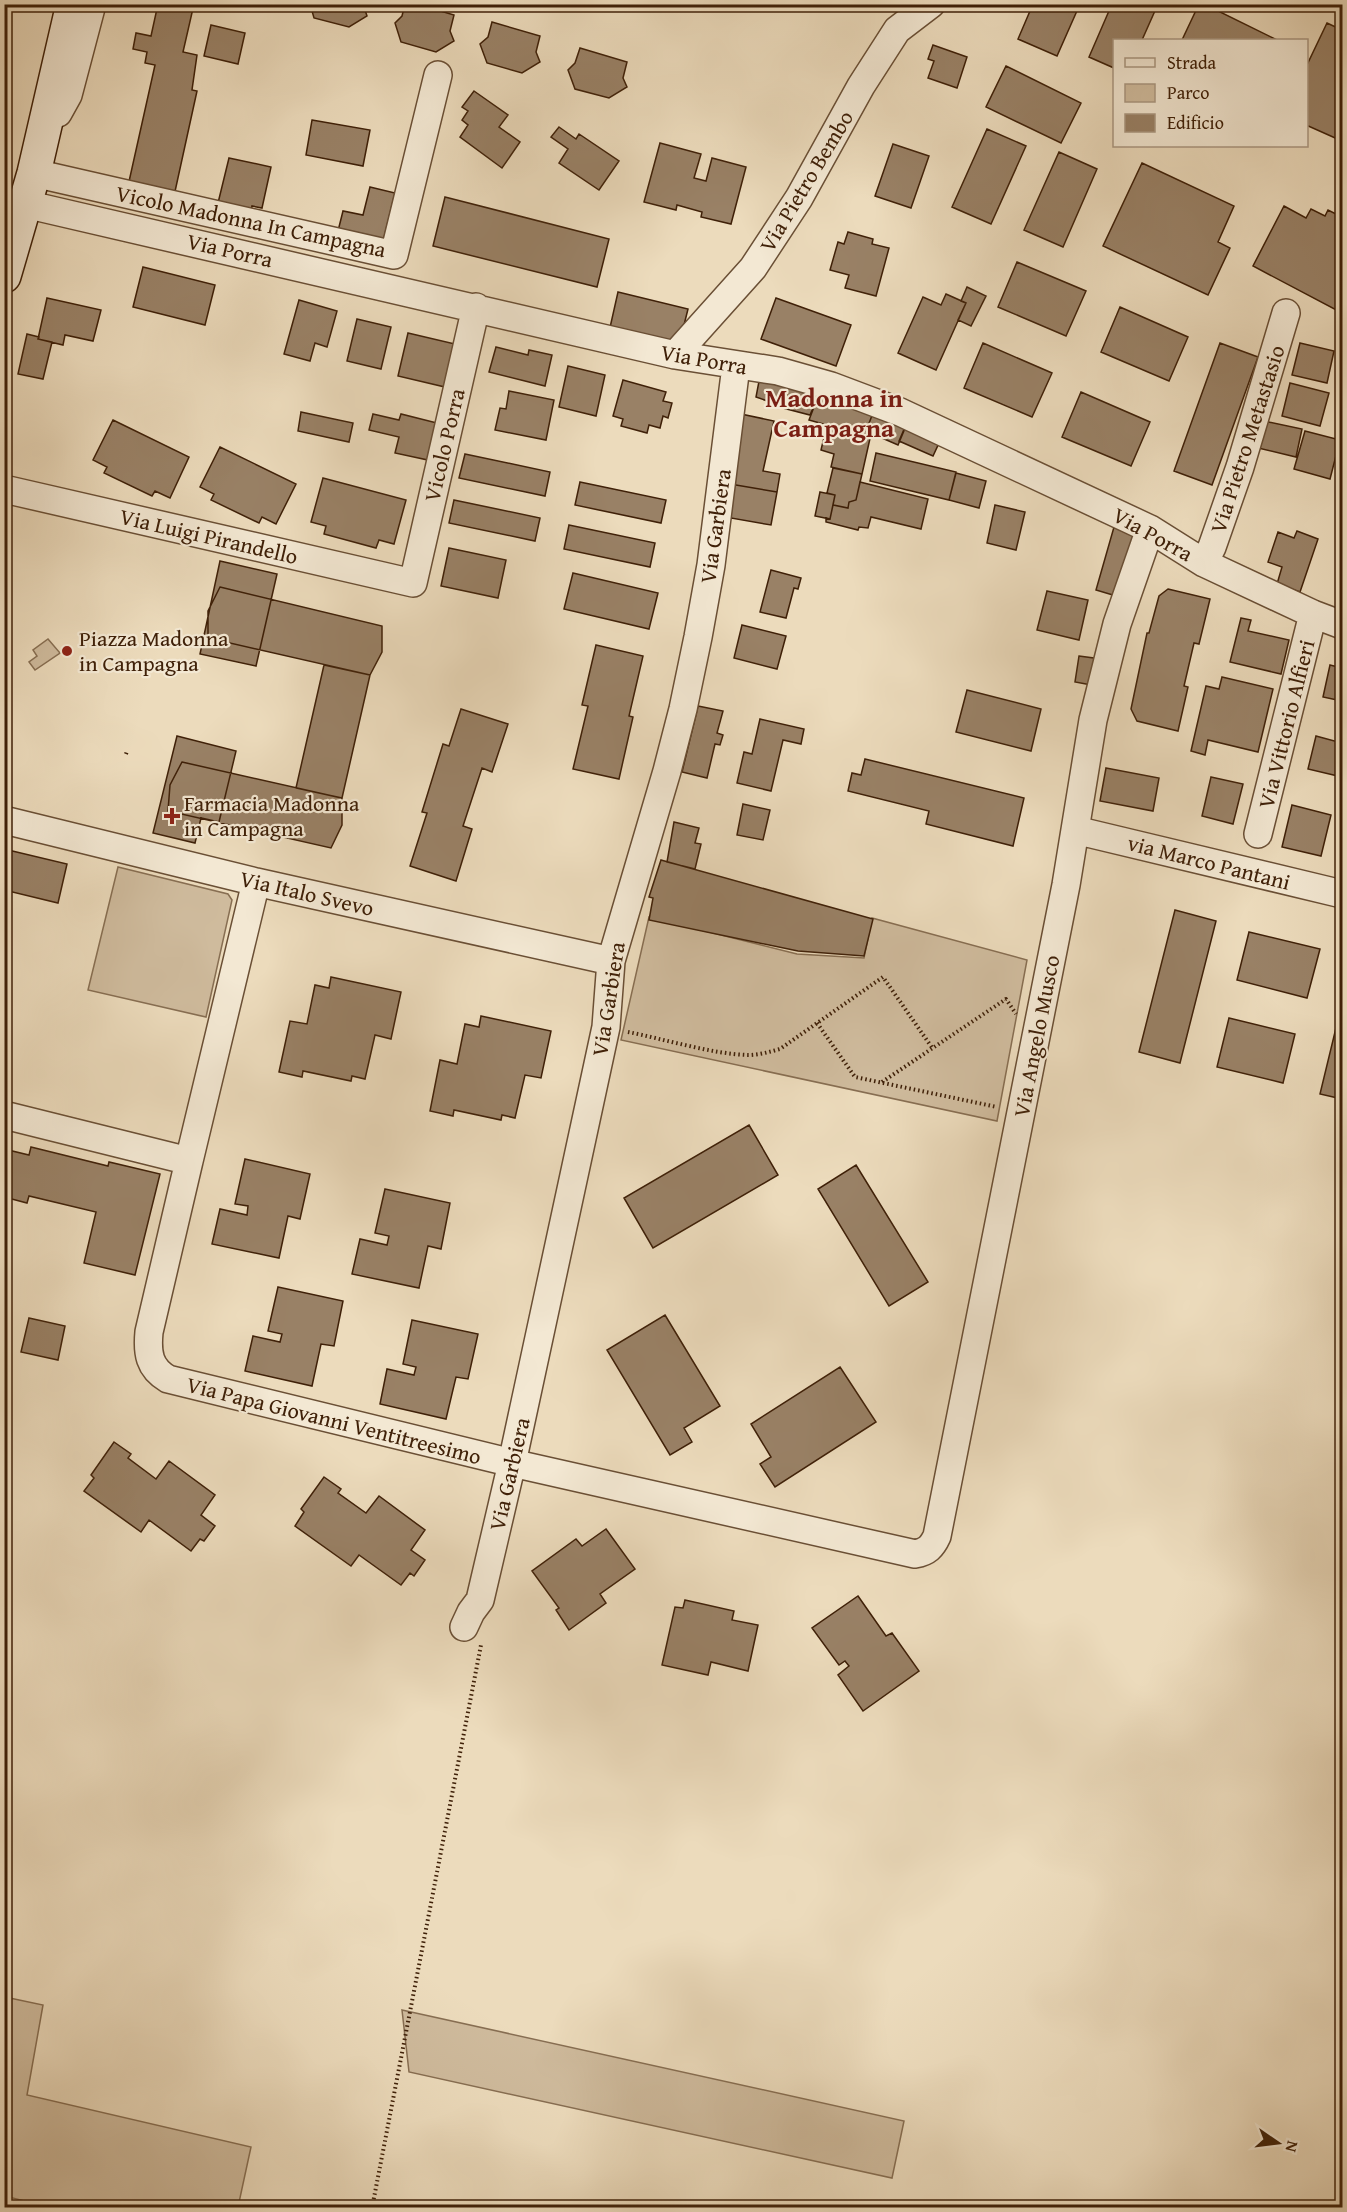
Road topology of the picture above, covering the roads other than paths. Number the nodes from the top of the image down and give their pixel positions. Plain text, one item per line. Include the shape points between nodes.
1 (73, 4) edge
2 (92, 4) edge
3 (931, 4) edge
4 (438, 75) dead end
5 (43, 133) junction
6 (34, 173) junction
7 (25, 204) junction
8 (4, 276) edge
9 (476, 307) junction
10 (1286, 313) dead end
11 (675, 355) junction
12 (736, 366) junction
13 (4, 489) edge
14 (1150, 529) junction
15 (1204, 563) junction
16 (413, 583) joint
17 (1313, 614) junction
18 (1342, 625) edge
19 (4, 820) edge
20 (1075, 830) junction
21 (1258, 834) dead end
22 (256, 882) junction
23 (1342, 894) edge
24 (611, 961) junction
25 (4, 1115) edge
26 (189, 1161) junction
27 (512, 1463) junction
28 (933, 1546) joint
29 (464, 1627) road end

1 - 5 street
2 - 5 street via 68,95
3 - 11 street, Via Pietro Bembo via 897,30 759,259
4 - 6 street, Vicolo Madonna In Campagna via 394,255
5 - 6 street
6 - 7 street
7 - 8 street
7 - 9 street, Via Porra
9 - 11 street, Via Porra
9 - 16 street, Vicolo Porra
10 - 15 street, Via Pietro Metastasio via 1240,467
11 - 12 street, Via Porra
12 - 14 street, Via Porra via 778,371 900,412
12 - 24 street, Via Garbiera via 711,565 687,689
13 - 16 street, Via Luigi Pirandello
14 - 15 street, Via Porra
14 - 20 street, Via Angelo Musco via 1117,624 1092,720
15 - 17 street, Via Porra
17 - 18 street, Via Porra
17 - 21 street, Via Vittorio Alfieri
19 - 22 street, Via Italo Svevo
20 - 23 street, via Marco Pantani
20 - 28 street, Via Angelo Musco
22 - 24 street, Via Italo Svevo
22 - 26 street, Via Papa Giovanni Ventitreesimo
24 - 27 street, Via Garbiera via 606,1027
25 - 26 street
26 - 27 street, Via Papa Giovanni Ventitreesimo via 149,1332 149,1355 159,1374 178,1382
27 - 28 street, Via Papa Giovanni Ventitreesimo via 915,1554
27 - 29 street, Via Garbiera via 480,1600

